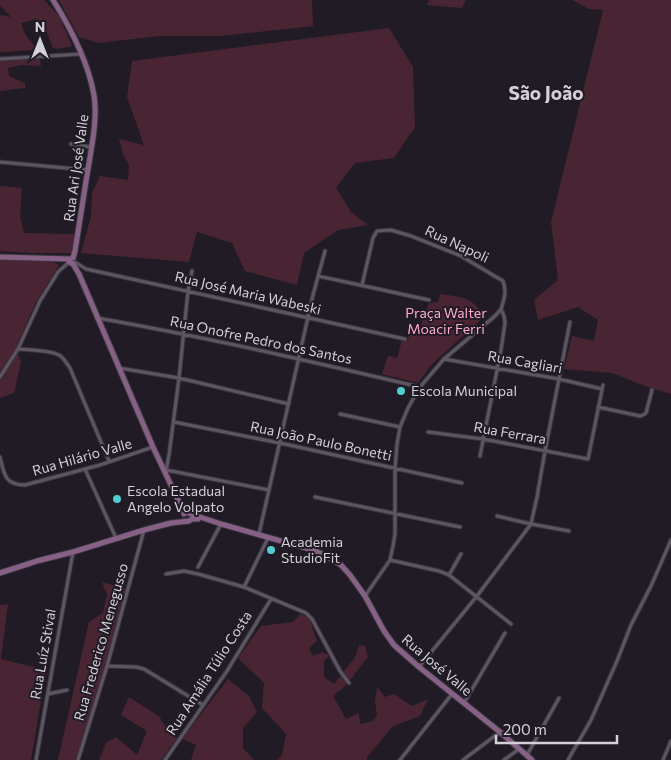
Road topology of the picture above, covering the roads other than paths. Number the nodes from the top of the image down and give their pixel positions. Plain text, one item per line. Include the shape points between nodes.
1 (53, 0) edge
2 (81, 54) junction
3 (0, 59) edge
4 (71, 144) dead end
5 (92, 147) junction
6 (0, 162) edge
7 (88, 170) junction
8 (325, 251) dead end
9 (0, 257) edge
10 (70, 261) junction
11 (86, 269) junction
12 (192, 271) dead end
13 (79, 274) junction
14 (318, 276) junction
15 (362, 285) junction
16 (188, 291) junction
17 (429, 300) dead end
18 (501, 309) junction
19 (97, 318) junction
20 (308, 318) junction
21 (570, 322) dead end
22 (184, 334) junction
23 (405, 339) dead end
24 (18, 349) junction
25 (298, 358) junction
26 (444, 359) junction
27 (119, 368) junction
28 (497, 369) junction
29 (0, 377) edge
30 (179, 378) junction
31 (559, 379) junction
32 (420, 387) junction
33 (652, 390) dead end
34 (289, 404) junction
35 (598, 407) junction
36 (340, 414) dead end
37 (174, 422) junction
38 (400, 427) junction
39 (428, 432) dead end
40 (483, 439) junction
41 (280, 443) junction
42 (153, 447) junction
43 (545, 451) junction
44 (480, 456) dead end
45 (0, 457) edge
46 (109, 462) junction
47 (85, 469) junction
48 (395, 469) junction
49 (166, 472) junction
50 (462, 483) dead end
51 (269, 490) junction
52 (315, 496) dead end
53 (395, 514) junction
54 (497, 516) dead end
55 (187, 517) junction
56 (221, 524) junction
57 (531, 524) junction
58 (460, 528) dead end
59 (144, 530) junction
60 (569, 531) dead end
61 (259, 534) junction
62 (268, 537) junction
63 (116, 538) junction
64 (671, 540) edge
65 (73, 552) junction
66 (461, 554) dead end
67 (390, 560) junction
68 (198, 567) dead end
69 (0, 573) edge
70 (166, 574) dead end
71 (449, 574) junction
72 (244, 587) junction
73 (365, 596) junction
74 (477, 596) junction
75 (271, 599) junction
76 (511, 624) dead end
77 (505, 633) dead end
78 (107, 666) junction
79 (419, 667) junction
80 (349, 683) dead end
81 (67, 690) dead end
82 (452, 693) junction
83 (48, 694) junction
84 (560, 698) dead end
85 (464, 703) junction
86 (203, 705) junction
87 (500, 732) junction
88 (671, 741) edge
89 (519, 748) junction
90 (527, 755) junction
91 (402, 759) edge
92 (36, 760) edge
93 (78, 760) edge
94 (165, 760) edge
95 (462, 760) edge
96 (504, 760) edge
97 (532, 760) edge
98 (568, 760) edge
99 (663, 760) edge

1 - 2 street, Rua Ari José Valle
2 - 3 street
2 - 5 street, Rua Ari José Valle via 94,96
4 - 5 street
5 - 7 street, Rua Ari José Valle
6 - 7 street
7 - 10 street, Rua Ari José Valle via 75,250
8 - 14 street
9 - 10 street
10 - 11 street, Rua José Maria Wabeski
10 - 13 street
10 - 24 street via 58,272 40,301
11 - 13 street
11 - 16 street, Rua José Maria Wabeski
12 - 16 street
13 - 19 street
14 - 15 street
14 - 20 street
15 - 17 street
15 - 18 street, Rua Napoli via 373,238 377,231 391,230 461,256 498,277 505,286
16 - 20 street, Rua José Maria Wabeski
16 - 22 street
18 - 26 street
18 - 28 street, Rua Napoli via 505,323
19 - 22 street, Rua Onofre Pedro dos Santos
19 - 27 street
20 - 23 street, Rua José Maria Wabeski
20 - 25 street
21 - 31 street
22 - 25 street, Rua Onofre Pedro dos Santos
22 - 30 street
24 - 29 street
24 - 46 street via 49,353 66,361
25 - 32 street, Rua Onofre Pedro dos Santos
25 - 34 street
26 - 28 street, Rua Cagliari
26 - 32 street
27 - 30 street
27 - 42 street
28 - 31 street, Rua Cagliari
28 - 40 street, Rua Napoli
30 - 34 street
30 - 37 street
31 - 35 street, Rua Cagliari via 603,387
31 - 43 street
32 - 38 street
33 - 35 street via 646,413 640,416
34 - 41 street
35 - 43 street, Rua Ferrara via 588,459
36 - 38 street
37 - 41 street, Rua João Paulo Bonetti
37 - 49 street
38 - 48 street
39 - 40 street, Rua Ferrara
40 - 43 street, Rua Ferrara
40 - 44 street, Rua Napoli
41 - 48 street, Rua João Paulo Bonetti
41 - 51 street
42 - 46 street, Rua Hilário Valle
42 - 49 street
43 - 57 street
45 - 47 street, Rua Hilário Valle via 5,476 16,485
46 - 47 street, Rua Hilário Valle
47 - 63 street
48 - 50 street, Rua João Paulo Bonetti
48 - 53 street
49 - 51 street
49 - 55 street
51 - 61 street
52 - 53 street
53 - 58 street
53 - 67 street
54 - 57 street
55 - 56 street, Rua José Valle
55 - 59 street, Rua José Valle
56 - 61 street, Rua José Valle
56 - 68 street
57 - 60 street
57 - 74 street
59 - 63 street, Rua José Valle
59 - 78 street, Rua Frederico Menegusso
61 - 62 street, Rua José Valle
62 - 72 street
62 - 73 street, Rua José Valle via 313,550 341,565
63 - 65 street, Rua José Valle
64 - 98 street via 593,715
65 - 69 street, Rua José Valle
65 - 83 street, Rua Luíz Stival
66 - 71 street
67 - 71 street
67 - 73 street
70 - 72 street via 190,571
71 - 74 street
72 - 75 street
73 - 79 street, Rua José Valle via 384,632
74 - 76 street
74 - 79 street
75 - 80 street via 306,613 312,619
75 - 86 street, Rua Amália Túlio Costa
77 - 85 street
78 - 86 street via 144,669
78 - 93 street, Rua Frederico Menegusso
79 - 82 street, Rua José Valle
81 - 83 street
82 - 85 street, Rua José Valle
82 - 91 street
83 - 92 street, Rua Luíz Stival
84 - 90 street
85 - 87 street, Rua José Valle
86 - 94 street, Rua Amália Túlio Costa
87 - 89 street, Rua José Valle
87 - 95 street
88 - 99 street
89 - 90 street, Rua José Valle
89 - 96 street
90 - 97 street, Rua José Valle

